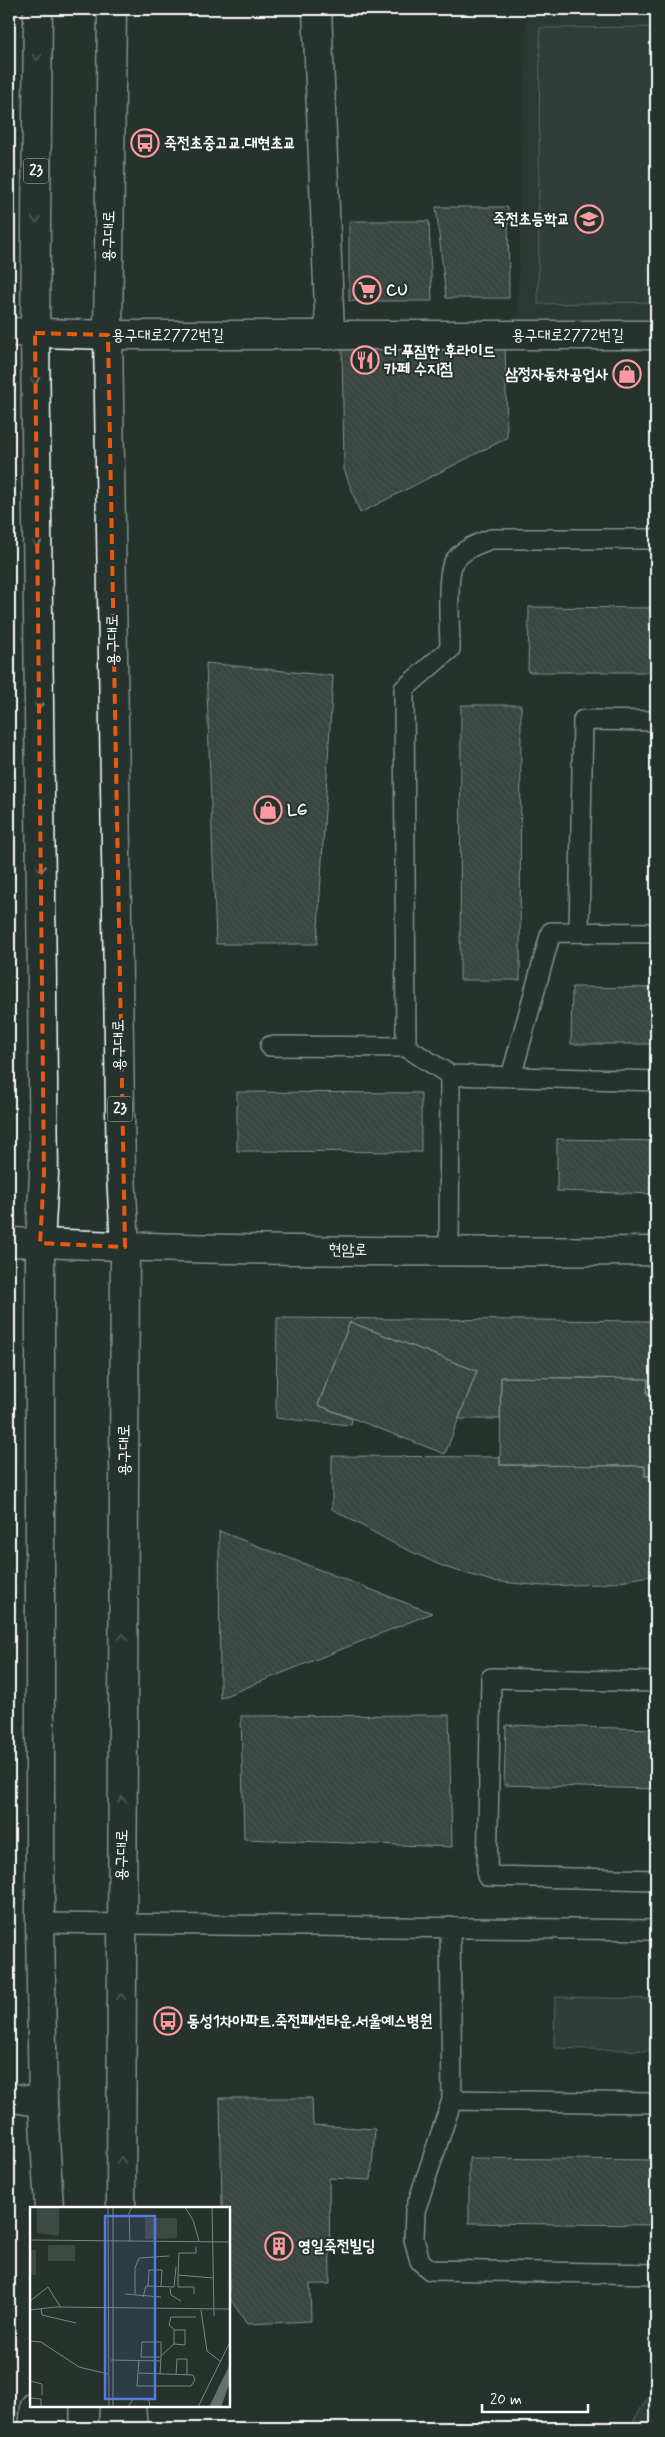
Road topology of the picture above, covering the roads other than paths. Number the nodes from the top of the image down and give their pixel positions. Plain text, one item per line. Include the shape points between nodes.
1 (38, 9) edge
2 (112, 9) edge
3 (317, 9) edge
4 (22, 332) edge
5 (330, 334) junction
6 (108, 335) junction
7 (656, 335) edge
8 (656, 539) edge
9 (656, 721) edge
10 (579, 932) junction
11 (656, 933) edge
12 (270, 1046) dead end
13 (406, 1047) junction
14 (450, 1075) junction
15 (511, 1077) junction
16 (656, 1081) edge
17 (9, 1242) edge
18 (40, 1243) junction
19 (125, 1247) junction
20 (656, 1251) edge
21 (449, 1252) junction
22 (656, 1682) edge
23 (656, 1880) edge
24 (40, 1923) junction
25 (121, 1924) junction
26 (450, 1927) junction
27 (656, 1930) edge
28 (9, 2097) edge
29 (452, 2100) junction
30 (43, 2103) junction
31 (656, 2104) edge
32 (49, 2204) edge
33 (121, 2206) edge
34 (656, 2274) edge
35 (35, 2407) edge
36 (55, 2407) edge
37 (114, 2407) edge
38 (132, 2407) edge
39 (33, 2428) edge
40 (56, 2428) edge
41 (113, 2428) edge
42 (133, 2428) edge

1 -> 4 main road, 23
2 - 6 main road, 용구대로 / 23
3 - 5 main road
4 - 6 main road, 용구대로2772번길
4 -> 18 main road via 44,1174
5 - 6 main road, 용구대로2772번길
5 - 7 main road, 용구대로2772번길
6 - 19 main road, 용구대로 / 23
8 - 13 lane via 491,539 473,545 453,564 450,649 404,689
9 - 10 lane via 583,720
10 - 11 lane
10 - 15 lane via 550,932
12 - 13 lane
13 - 14 lane
14 - 15 lane
14 - 21 lane
15 - 16 lane
17 - 18 main road, 현암로
18 - 19 main road, 현암로
18 - 24 main road
19 - 21 main road, 현암로
25 -> 19 main road, 용구대로 / 23
20 - 21 main road, 현암로
22 - 23 lane via 491,1678 487,1876
24 - 25 lane
24 - 30 main road
25 - 26 lane
33 -> 25 main road, 용구대로 / 23
26 - 27 lane
26 - 29 lane
28 - 30 main road
29 - 31 lane
29 - 34 lane via 415,2211 414,2239 420,2261 430,2270
30 - 32 main road
35 - 39 main road
36 - 40 main road
37 - 41 main road
38 - 42 main road

